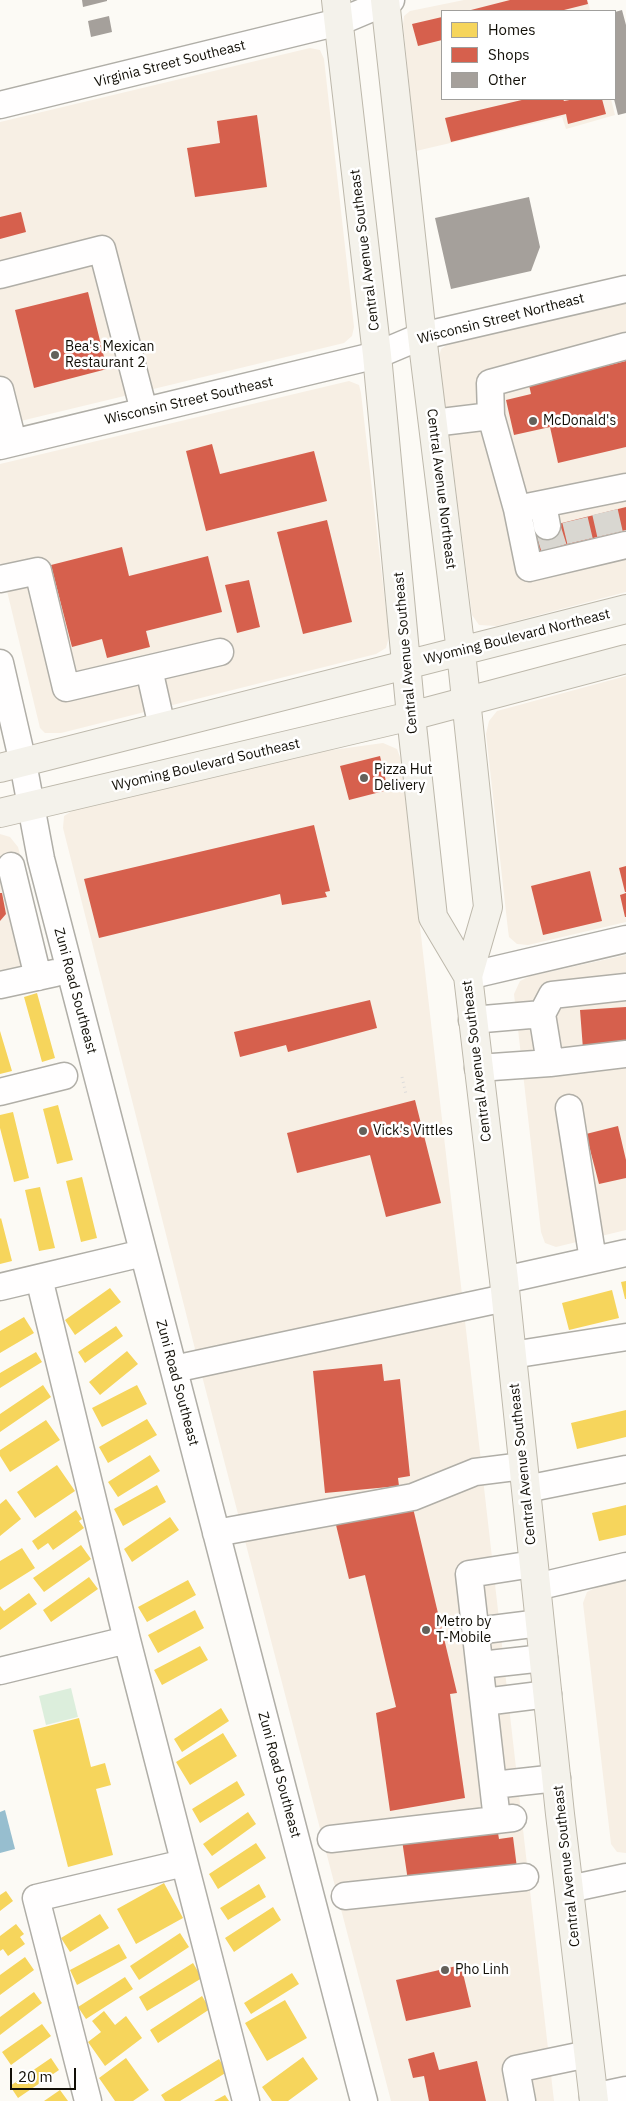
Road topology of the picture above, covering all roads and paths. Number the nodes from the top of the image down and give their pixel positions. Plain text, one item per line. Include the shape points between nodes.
1 (387, 0) edge
2 (338, 11) edge
3 (0, 105) edge
4 (0, 274) edge
5 (626, 288) edge
6 (422, 336) junction
7 (626, 346) edge
8 (377, 355) junction
9 (626, 359) edge
10 (490, 384) junction
11 (0, 390) edge
12 (144, 411) junction
13 (491, 416) junction
14 (433, 423) junction
15 (6, 444) edge
16 (517, 509) junction
17 (614, 520) edge
18 (577, 529) junction
19 (550, 535) junction
20 (0, 579) edge
21 (626, 610) edge
22 (220, 652) dead end
23 (461, 652) junction
24 (626, 659) edge
25 (0, 663) edge
26 (407, 665) junction
27 (149, 669) junction
28 (465, 701) junction
29 (411, 716) junction
30 (162, 727) junction
31 (12, 765) edge
32 (32, 806) junction
33 (0, 813) edge
34 (41, 859) junction
35 (5, 867) edge
36 (56, 916) junction
37 (25, 924) junction
38 (626, 939) edge
39 (544, 959) junction
40 (70, 970) junction
41 (468, 976) junction
42 (38, 977) junction
43 (0, 985) edge
44 (626, 987) edge
45 (552, 1001) junction
46 (626, 1002) edge
47 (472, 1020) junction
48 (626, 1054) edge
49 (550, 1063) junction
50 (478, 1068) junction
51 (64, 1076) dead end
52 (402, 1077) dead end
53 (0, 1092) edge
54 (406, 1094) dead end
55 (568, 1108) dead end
56 (626, 1252) edge
57 (143, 1253) junction
58 (593, 1260) junction
59 (39, 1278) junction
60 (0, 1287) edge
61 (504, 1289) junction
62 (626, 1336) edge
63 (512, 1355) junction
64 (174, 1369) junction
65 (626, 1469) edge
66 (524, 1477) junction
67 (216, 1533) junction
68 (625, 1571) edge
69 (535, 1575) junction
70 (540, 1623) junction
71 (476, 1631) junction
72 (127, 1640) junction
73 (544, 1658) junction
74 (480, 1665) junction
75 (0, 1671) edge
76 (548, 1694) junction
77 (484, 1702) junction
78 (557, 1778) junction
79 (493, 1785) junction
80 (331, 1839) dead end
81 (184, 1863) junction
82 (525, 1877) dead end
83 (626, 1877) edge
84 (569, 1888) junction
85 (345, 1896) dead end
86 (588, 2054) junction
87 (626, 2090) edge
88 (594, 2099) edge
89 (88, 2101) edge
90 (246, 2101) edge
91 (364, 2101) edge
92 (522, 2101) edge

1 - 2 street, Virginia Street Southeast
1 - 6 main road, Central Avenue Northeast
2 - 3 street, Virginia Street Southeast
2 - 8 main road, Central Avenue Southeast
4 - 12 street via 102,249
5 - 6 street, Wisconsin Street Northeast
6 - 8 street, Wisconsin Street Northeast
6 - 14 main road, Central Avenue Northeast
7 - 10 street
8 - 12 street, Wisconsin Street Southeast
8 - 26 main road, Central Avenue Southeast
9 - 10 street via 504,389
10 - 13 street
11 - 15 street
12 - 15 street, Wisconsin Street Southeast
13 - 14 street
13 - 16 street
14 - 23 main road, Central Avenue Northeast
16 - 19 street
16 - 19 street via 529,568
17 - 18 street
17 - 18 street
18 - 19 street
18 - 19 street
20 - 27 street via 38,571 66,688
21 - 23 main road, Wyoming Boulevard Northeast
22 - 27 street
23 - 26 main road, Wyoming Boulevard Northeast
23 - 28 main road, Central Avenue Northeast
24 - 28 main road
25 - 31 street, Zuni Road Southeast
26 - 29 main road, Central Avenue Southeast
26 - 30 main road
27 - 30 street
28 - 29 main road
28 - 41 main road, Central Avenue Northeast via 488,907
29 - 32 main road, Wyoming Boulevard Southeast
29 - 41 main road, Central Avenue Southeast via 433,917
30 - 31 main road
31 - 32 street, Zuni Road Southeast
32 - 33 main road, Wyoming Boulevard Southeast
32 - 34 street, Zuni Road Southeast
34 - 35 street
34 - 36 street, Zuni Road Southeast
35 - 37 street
36 - 37 street
36 - 40 street, Zuni Road Southeast
37 - 42 street
38 - 39 street
39 - 41 street
39 - 45 street
40 - 42 street
40 - 57 street, Zuni Road Southeast
41 - 47 main road, Central Avenue Southeast
42 - 43 street
44 - 45 street
45 - 46 street via 580,1007
45 - 47 street
45 - 49 street
47 - 50 main road, Central Avenue Southeast
48 - 49 street
49 - 50 street
50 - 61 main road, Central Avenue Southeast
51 - 53 street
52 - 54 path
55 - 58 street
56 - 58 street
57 - 59 street
57 - 64 street, Zuni Road Southeast
58 - 61 street
59 - 60 street
59 - 72 street
61 - 63 main road, Central Avenue Southeast
61 - 64 street
62 - 63 street
63 - 66 main road, Central Avenue Southeast
64 - 67 street, Zuni Road Southeast
65 - 66 street
66 - 67 street via 475,1472 413,1497
66 - 69 main road, Central Avenue Southeast
67 - 91 street, Zuni Road Southeast
68 - 69 street
69 - 70 main road, Central Avenue Southeast
69 - 71 street via 469,1574
70 - 71 street
70 - 73 main road, Central Avenue Southeast
71 - 74 street
72 - 75 street
72 - 81 street
73 - 74 street
73 - 76 main road, Central Avenue Southeast
74 - 77 street
76 - 77 street
76 - 78 main road, Central Avenue Southeast
77 - 79 street
78 - 79 street
78 - 84 main road, Central Avenue Southeast
79 - 80 street via 505,1819
81 - 89 street via 36,1898
81 - 90 street
82 - 85 street
83 - 84 street
84 - 86 main road, Central Avenue Southeast
86 - 88 main road, Central Avenue Southeast
86 - 92 street via 516,2069
87 - 88 street

